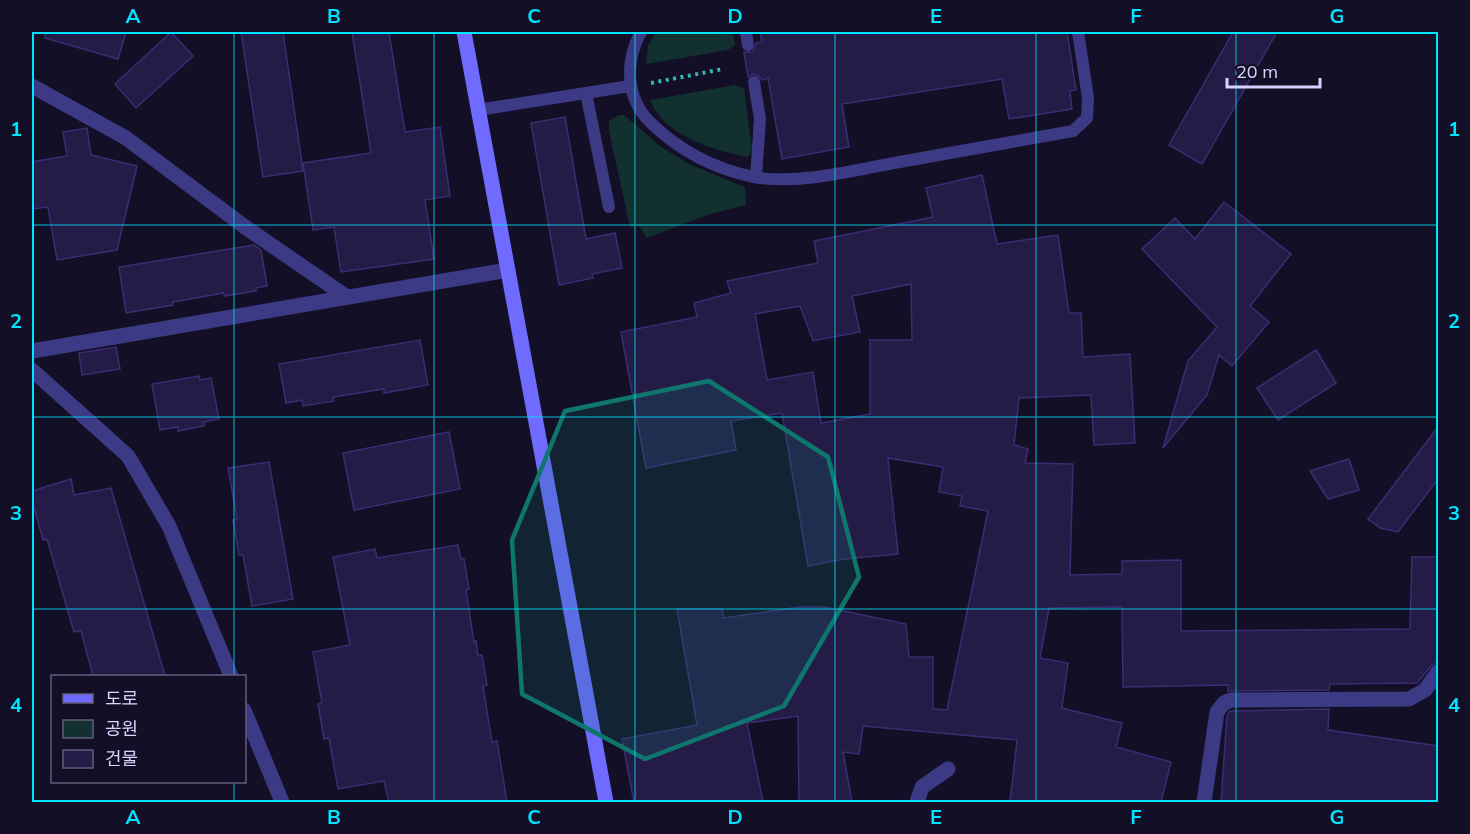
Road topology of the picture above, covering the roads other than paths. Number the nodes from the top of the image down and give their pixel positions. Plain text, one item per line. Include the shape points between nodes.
1 (464, 32) edge
2 (641, 32) edge
3 (746, 32) edge
4 (1078, 32) edge
5 (748, 45) dead end
6 (754, 82) dead end
7 (32, 86) edge
8 (630, 86) junction
9 (586, 93) junction
10 (478, 110) junction
11 (756, 177) junction
12 (609, 207) dead end
13 (508, 270) junction
14 (346, 297) junction
15 (32, 351) edge
16 (32, 370) edge
17 (1438, 672) edge
18 (231, 675) edge
19 (246, 715) edge
20 (948, 769) dead end
21 (282, 802) edge
22 (606, 802) edge
23 (917, 802) edge
24 (1204, 802) edge

1 - 10 main road
2 - 8 lane via 629,66
3 - 5 lane
4 - 11 lane via 1088,99 1087,118 1073,131 845,172 793,178
6 - 11 lane via 760,119
7 - 14 street via 126,138
8 - 9 lane
8 - 11 lane via 645,118 669,141 697,158
9 - 10 lane
9 - 12 lane
10 - 13 main road
13 - 14 street
13 - 22 main road
14 - 15 street
16 - 18 street via 128,456 169,526
17 - 24 street via 1425,690 1409,699 1224,703 1217,712
19 - 21 street
20 - 23 street via 922,788

